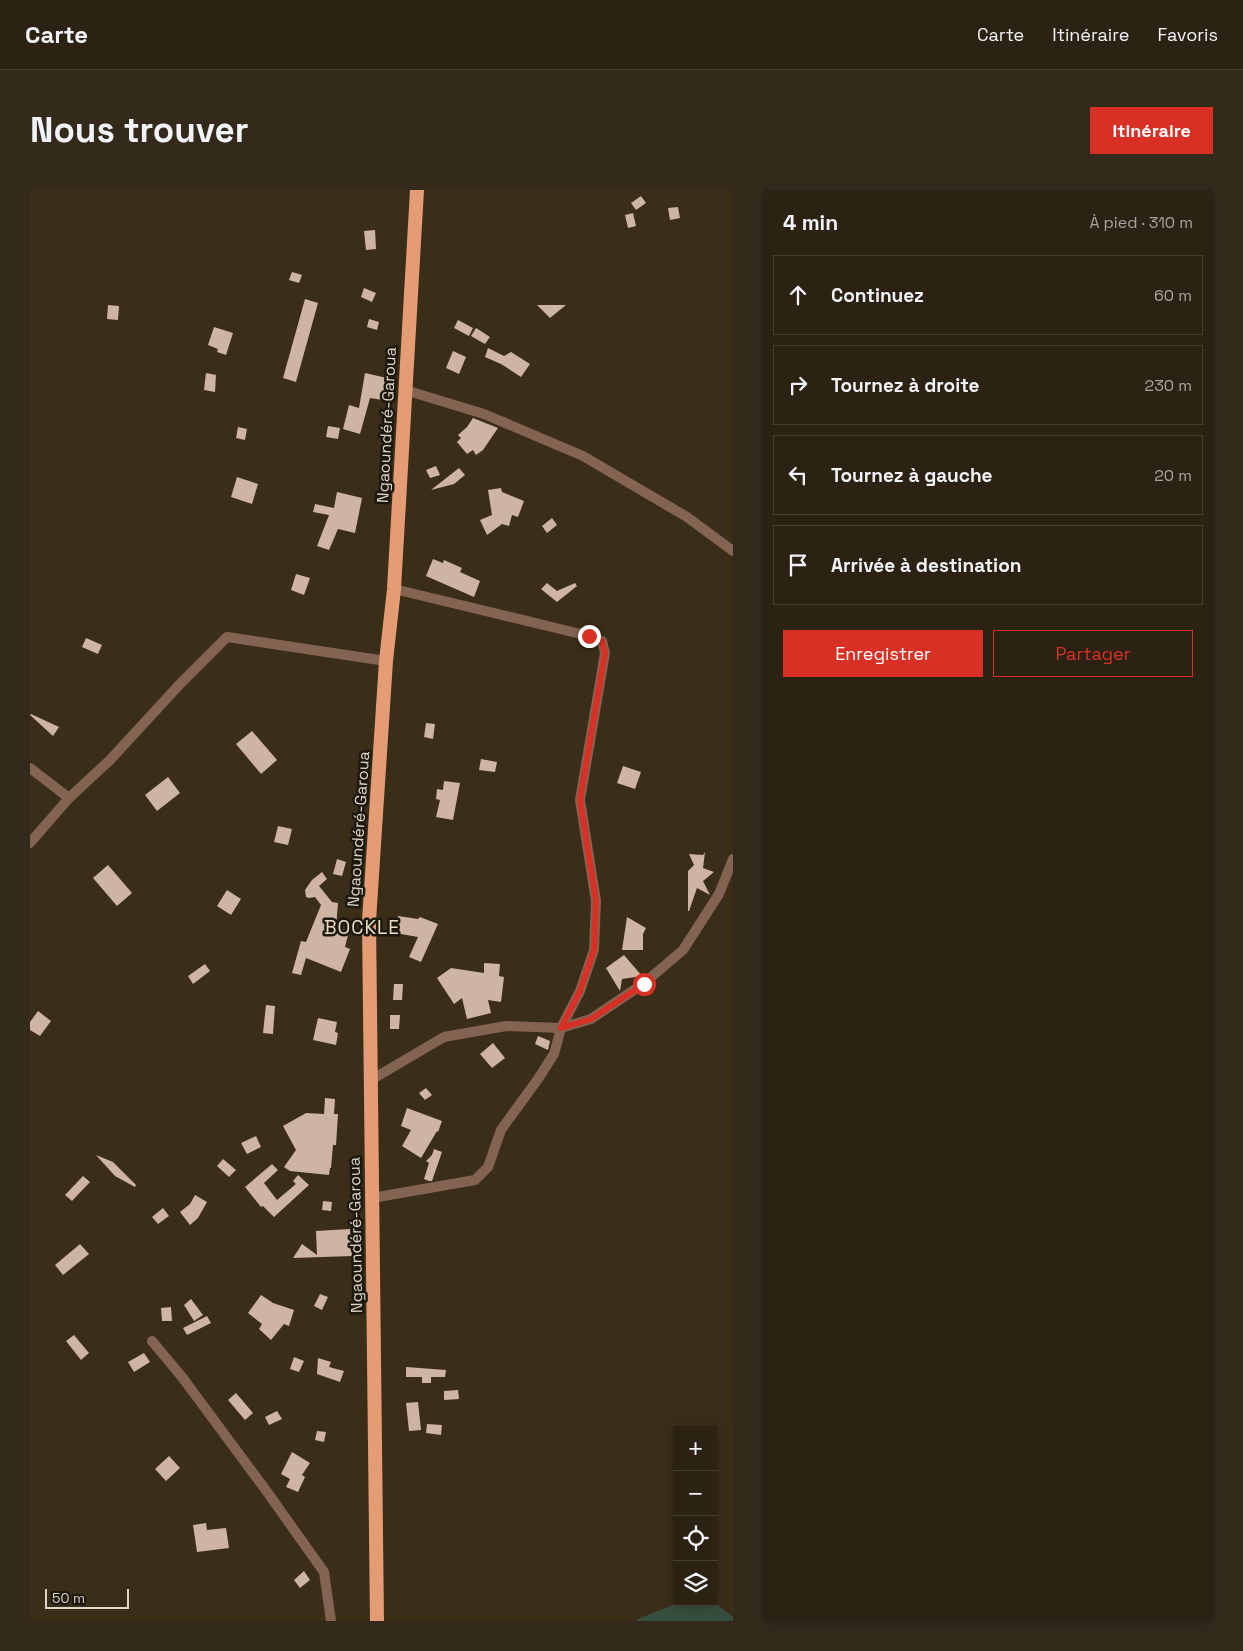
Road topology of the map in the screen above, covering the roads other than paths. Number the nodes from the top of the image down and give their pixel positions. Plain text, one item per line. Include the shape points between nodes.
1 (417, 190) edge
2 (405, 390) junction
3 (733, 551) edge
4 (394, 589) junction
5 (386, 661) junction
6 (30, 768) edge
7 (69, 798) junction
8 (30, 843) edge
9 (733, 859) edge
10 (561, 1028) junction
11 (371, 1080) junction
12 (372, 1198) junction
13 (152, 1341) dead end
14 (331, 1621) edge
15 (377, 1621) edge

1 - 2 highway, Ngaoundéré-Garoua
2 - 3 street via 484,414 583,456 686,517
2 - 4 highway, Ngaoundéré-Garoua
4 - 5 highway, Ngaoundéré-Garoua
4 - 10 street via 602,641 605,653 580,800 596,901 594,950 580,991
5 - 7 street via 228,637
5 - 11 highway, Ngaoundéré-Garoua via 369,921
6 - 7 street
7 - 8 street
9 - 10 street via 719,894 683,950 644,984 591,1019
10 - 11 street via 506,1026 444,1037
10 - 12 street via 554,1054 500,1130 488,1167 475,1180
11 - 12 highway, Ngaoundéré-Garoua
12 - 15 highway, Ngaoundéré-Garoua
13 - 14 street via 182,1377 324,1572

